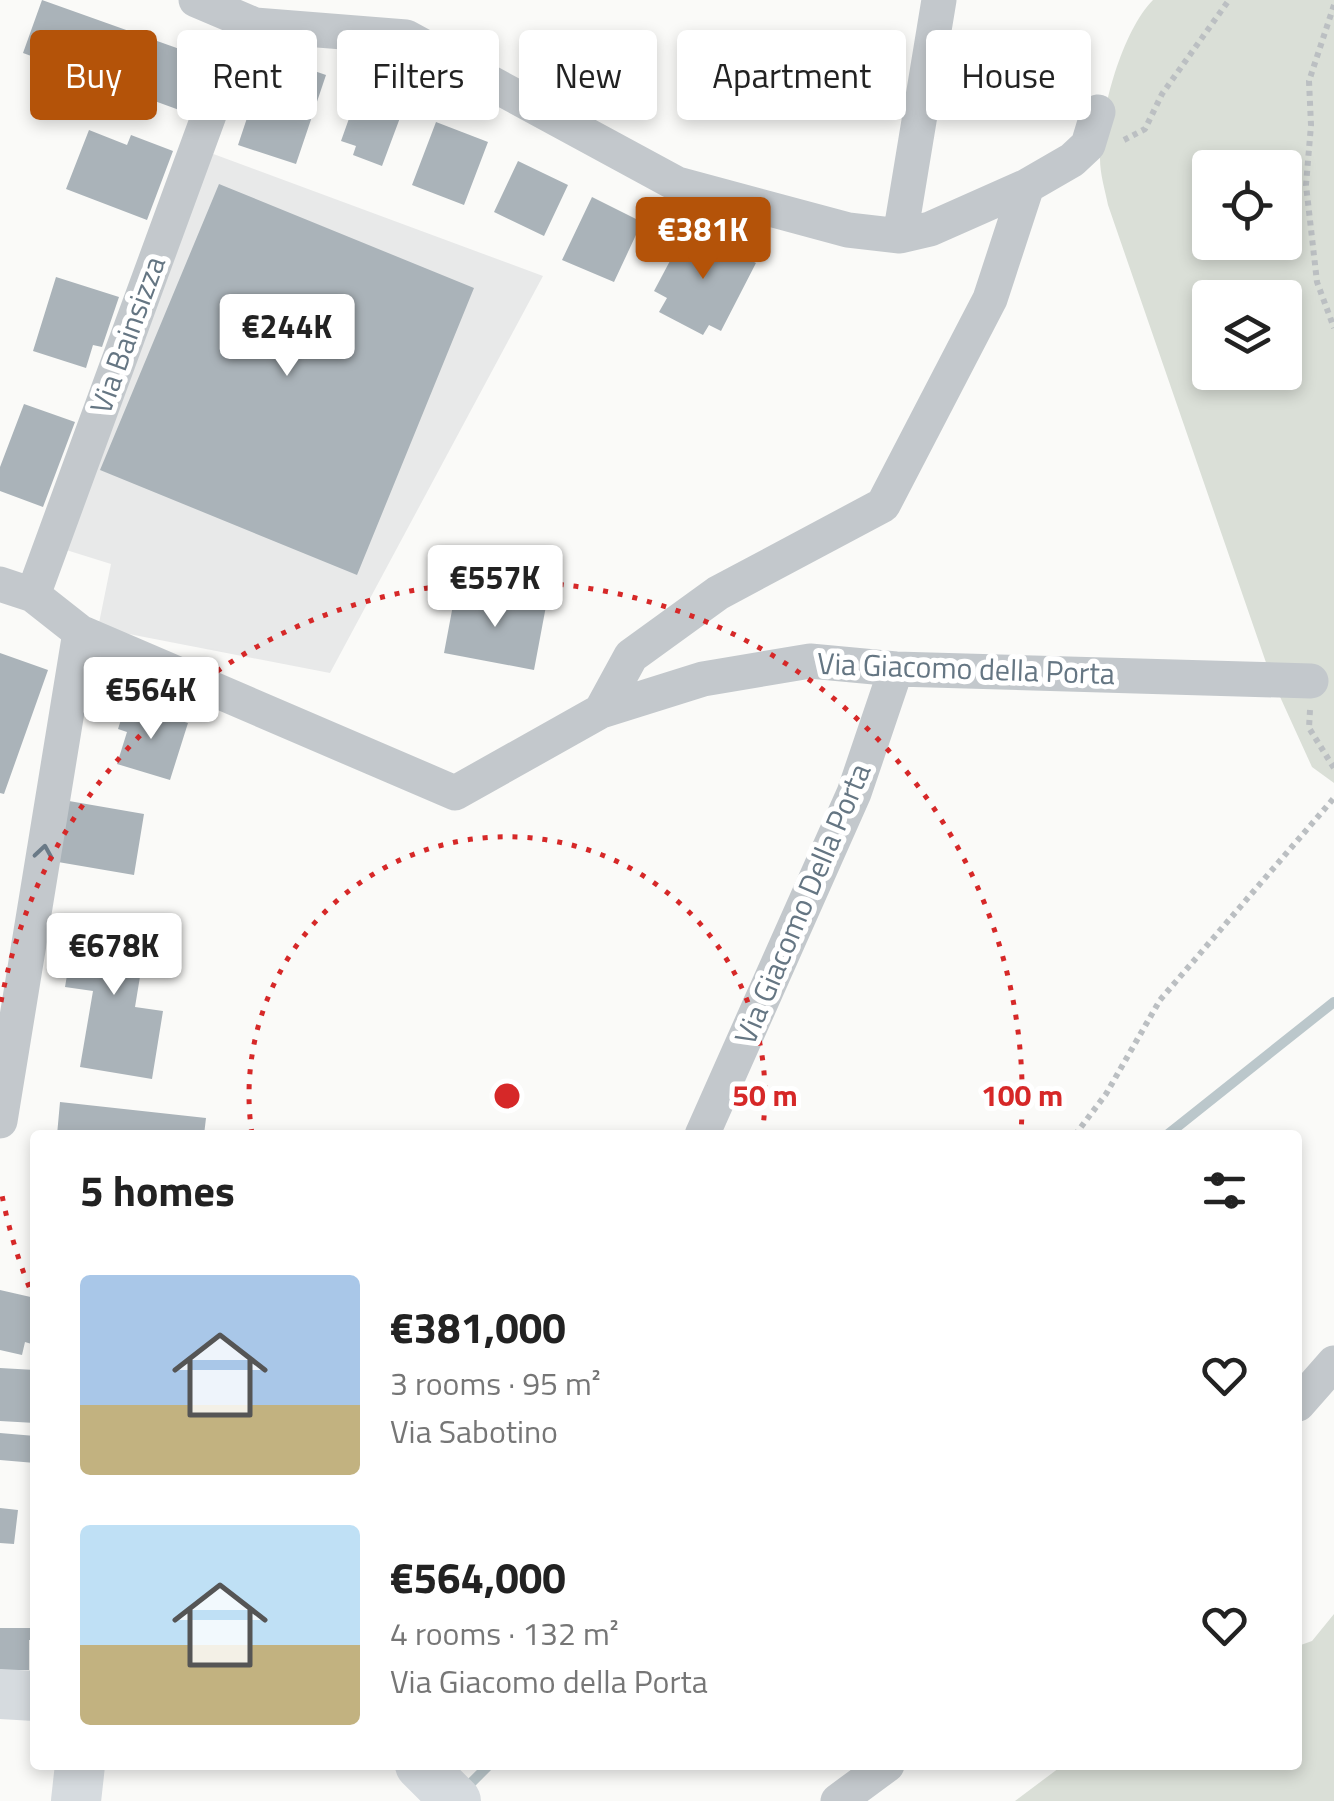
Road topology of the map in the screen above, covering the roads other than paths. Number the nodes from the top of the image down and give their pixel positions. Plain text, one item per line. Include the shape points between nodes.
1 (196, 0) edge
2 (939, 0) edge
3 (205, 120) edge
4 (1093, 129) road end
5 (1027, 186) junction
6 (900, 236) junction
7 (16, 590) edge
8 (80, 632) junction
9 (896, 669) junction
10 (1312, 681) road end
11 (601, 711) junction
12 (0, 1121) edge
13 (704, 1130) edge
14 (1334, 1362) edge
15 (1302, 1399) edge
16 (79, 1770) edge
17 (425, 1770) edge
18 (880, 1770) edge
19 (76, 1801) edge
20 (456, 1801) edge
21 (838, 1801) edge

1 - 6 street via 255,25 406,38 676,184 848,230
2 - 6 street
3 - 7 street, Via Bainsizza
4 - 5 street
5 - 6 street
5 - 11 street via 990,299 882,505 718,593 631,656
7 - 8 street
8 - 11 street, Via Giacomo della Porta via 455,792
12 -> 8 street
9 - 10 street, Via Giacomo della Porta
9 - 11 street, Via Giacomo della Porta via 810,661 704,679
9 - 13 street, Via Giacomo Della Porta via 854,792
14 - 15 street
16 - 19 main road
17 - 20 main road
18 - 21 street

